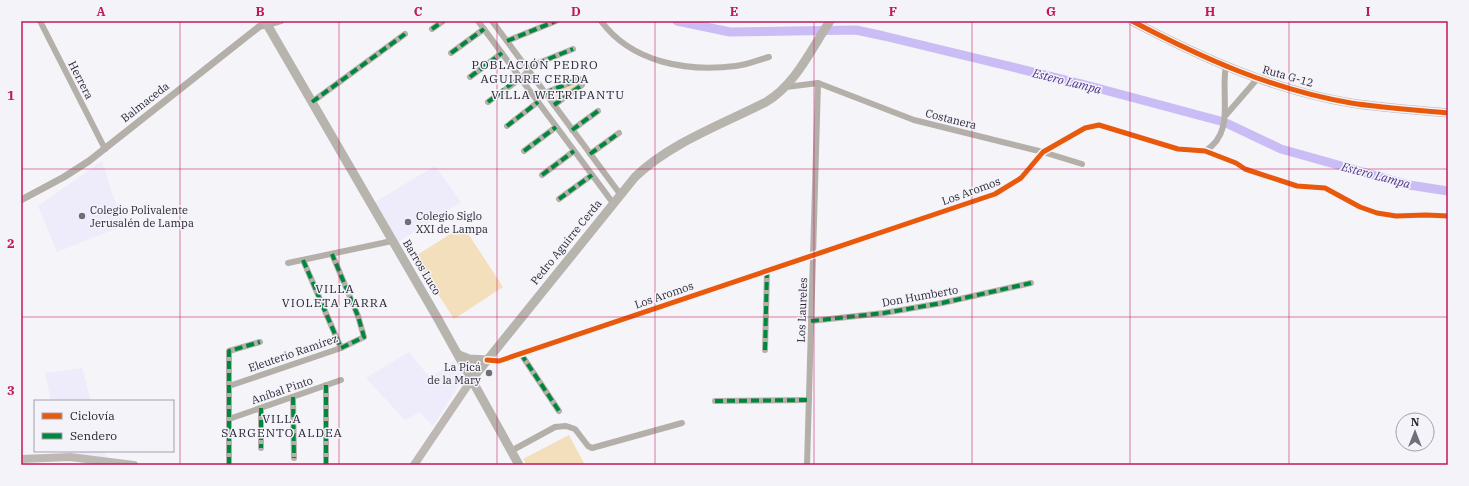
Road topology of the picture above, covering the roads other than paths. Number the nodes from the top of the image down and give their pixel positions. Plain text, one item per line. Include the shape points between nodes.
1 (40, 21) edge
2 (281, 21) edge
3 (443, 21) edge
4 (478, 21) edge
5 (492, 21) edge
6 (556, 21) edge
7 (601, 21) edge
8 (830, 21) edge
9 (1132, 21) edge
10 (266, 23) edge
11 (432, 29) dead end
12 (484, 29) junction
13 (405, 34) dead end
14 (507, 41) junction
15 (573, 48) dead end
16 (451, 53) dead end
17 (502, 53) junction
18 (769, 57) dead end
19 (1226, 66) junction
20 (527, 69) junction
21 (470, 77) dead end
22 (534, 77) junction
23 (520, 78) junction
24 (1258, 78) junction
25 (524, 84) junction
26 (818, 84) junction
27 (786, 87) junction
28 (546, 93) junction
29 (312, 102) junction
30 (488, 102) dead end
31 (538, 102) junction
32 (554, 105) junction
33 (598, 111) dead end
34 (1448, 113) edge
35 (1226, 116) junction
36 (507, 126) dead end
37 (556, 127) junction
38 (572, 130) junction
39 (619, 133) dead end
40 (105, 149) junction
41 (524, 151) dead end
42 (574, 151) junction
43 (1206, 151) junction
44 (1043, 152) junction
45 (590, 154) junction
46 (1082, 164) dead end
47 (604, 173) junction
48 (542, 175) dead end
49 (594, 177) junction
50 (620, 194) junction
51 (560, 199) dead end
52 (21, 200) edge
53 (613, 203) junction
54 (1448, 216) edge
55 (392, 241) junction
56 (332, 254) junction
57 (813, 256) junction
58 (303, 260) junction
59 (288, 263) dead end
60 (767, 271) junction
61 (1031, 283) dead end
62 (811, 321) junction
63 (260, 342) dead end
64 (341, 348) junction
65 (765, 350) dead end
66 (521, 354) junction
67 (459, 355) junction
68 (487, 360) junction
69 (472, 379) junction
70 (341, 380) dead end
71 (326, 385) junction
72 (229, 386) junction
73 (293, 397) junction
74 (806, 400) junction
75 (715, 401) dead end
76 (261, 408) junction
77 (559, 411) dead end
78 (229, 418) junction
79 (682, 423) dead end
80 (261, 448) dead end
81 (511, 451) junction
82 (294, 458) dead end
83 (21, 459) edge
84 (134, 465) edge
85 (229, 465) edge
86 (326, 465) edge
87 (414, 465) edge
88 (519, 465) edge
89 (807, 465) edge

1 - 40 street, Herrera
2 - 10 street, Balmaceda
3 - 11 street
4 - 12 street
5 - 14 street
6 - 14 street
7 - 18 street via 619,42 646,58 668,64 698,68 737,66
8 - 27 main road
9 - 19 main road, Ruta G-12 via 1179,46
10 - 29 main road, Barros Luco
10 - 40 street, Balmaceda
12 - 16 street
12 - 17 street
13 - 29 street
14 - 20 street
15 - 20 street
17 - 21 street
17 - 23 street
19 - 24 main road, Ruta G-12
19 - 35 street via 1223,86
20 - 22 street
20 - 23 street
22 - 25 street
22 - 28 street
23 - 25 street
23 - 30 street
24 - 34 main road, Ruta G-12 via 1351,103
24 - 35 street
25 - 31 street
26 - 27 street
26 - 44 street, Costanera via 914,120
26 - 57 street, Los Laureles
27 - 50 main road, Pedro Aguirre Cerda via 766,102 659,156 638,173
28 - 32 street
28 - 32 street via 579,79 583,81 582,85
29 - 55 main road, Barros Luco
31 - 36 street
31 - 37 street
32 - 38 street
33 - 38 street
35 - 43 street via 1217,141
37 - 41 street
37 - 42 street
38 - 45 street
39 - 45 street
40 - 52 street, Balmaceda via 70,174
42 - 48 street
42 - 49 street
43 - 44 street, Los Aromos via 1178,149 1099,125 1084,128
43 - 54 street, Los Aromos via 1244,169 1297,186 1325,188 1360,207 1378,213 1396,216
44 - 46 street, Costanera
44 - 57 street, Los Aromos via 1021,178 995,194
45 - 47 street
47 - 49 street
47 - 50 street
49 - 51 street
49 - 53 street
50 - 53 main road, Pedro Aguirre Cerda
53 - 68 main road, Pedro Aguirre Cerda
55 - 56 street
55 - 67 main road, Barros Luco
56 - 58 street
56 - 64 street, Eleuterio Ramírez via 364,337
57 - 60 street, Los Aromos
57 - 62 street, Los Laureles
58 - 59 street
58 - 64 street
60 - 65 street
60 - 66 street, Los Aromos
61 - 62 street, Don Humberto via 942,303 884,313
62 - 74 street, Los Laureles
63 - 72 street via 229,351
64 - 72 street, Eleuterio Ramírez
66 - 68 street, Los Aromos via 497,362
66 - 77 street
67 - 68 main road
67 - 69 main road, Barros Luco
68 - 69 main road, Pedro Aguirre Cerda
69 - 81 main road, Barros Luco
69 - 87 main road, Pedro Aguirre Cerda
70 - 71 street, Aníbal Pinto
71 - 73 street, Aníbal Pinto
71 - 86 street
72 - 78 street
73 - 76 street, Aníbal Pinto
73 - 82 street
74 - 75 street
74 - 89 street, Los Laureles
76 - 78 street, Aníbal Pinto
76 - 80 street
78 - 85 street
79 - 81 street via 592,448 577,430 562,426 553,428
81 - 88 main road, Barros Luco
83 - 84 main road via 70,457

